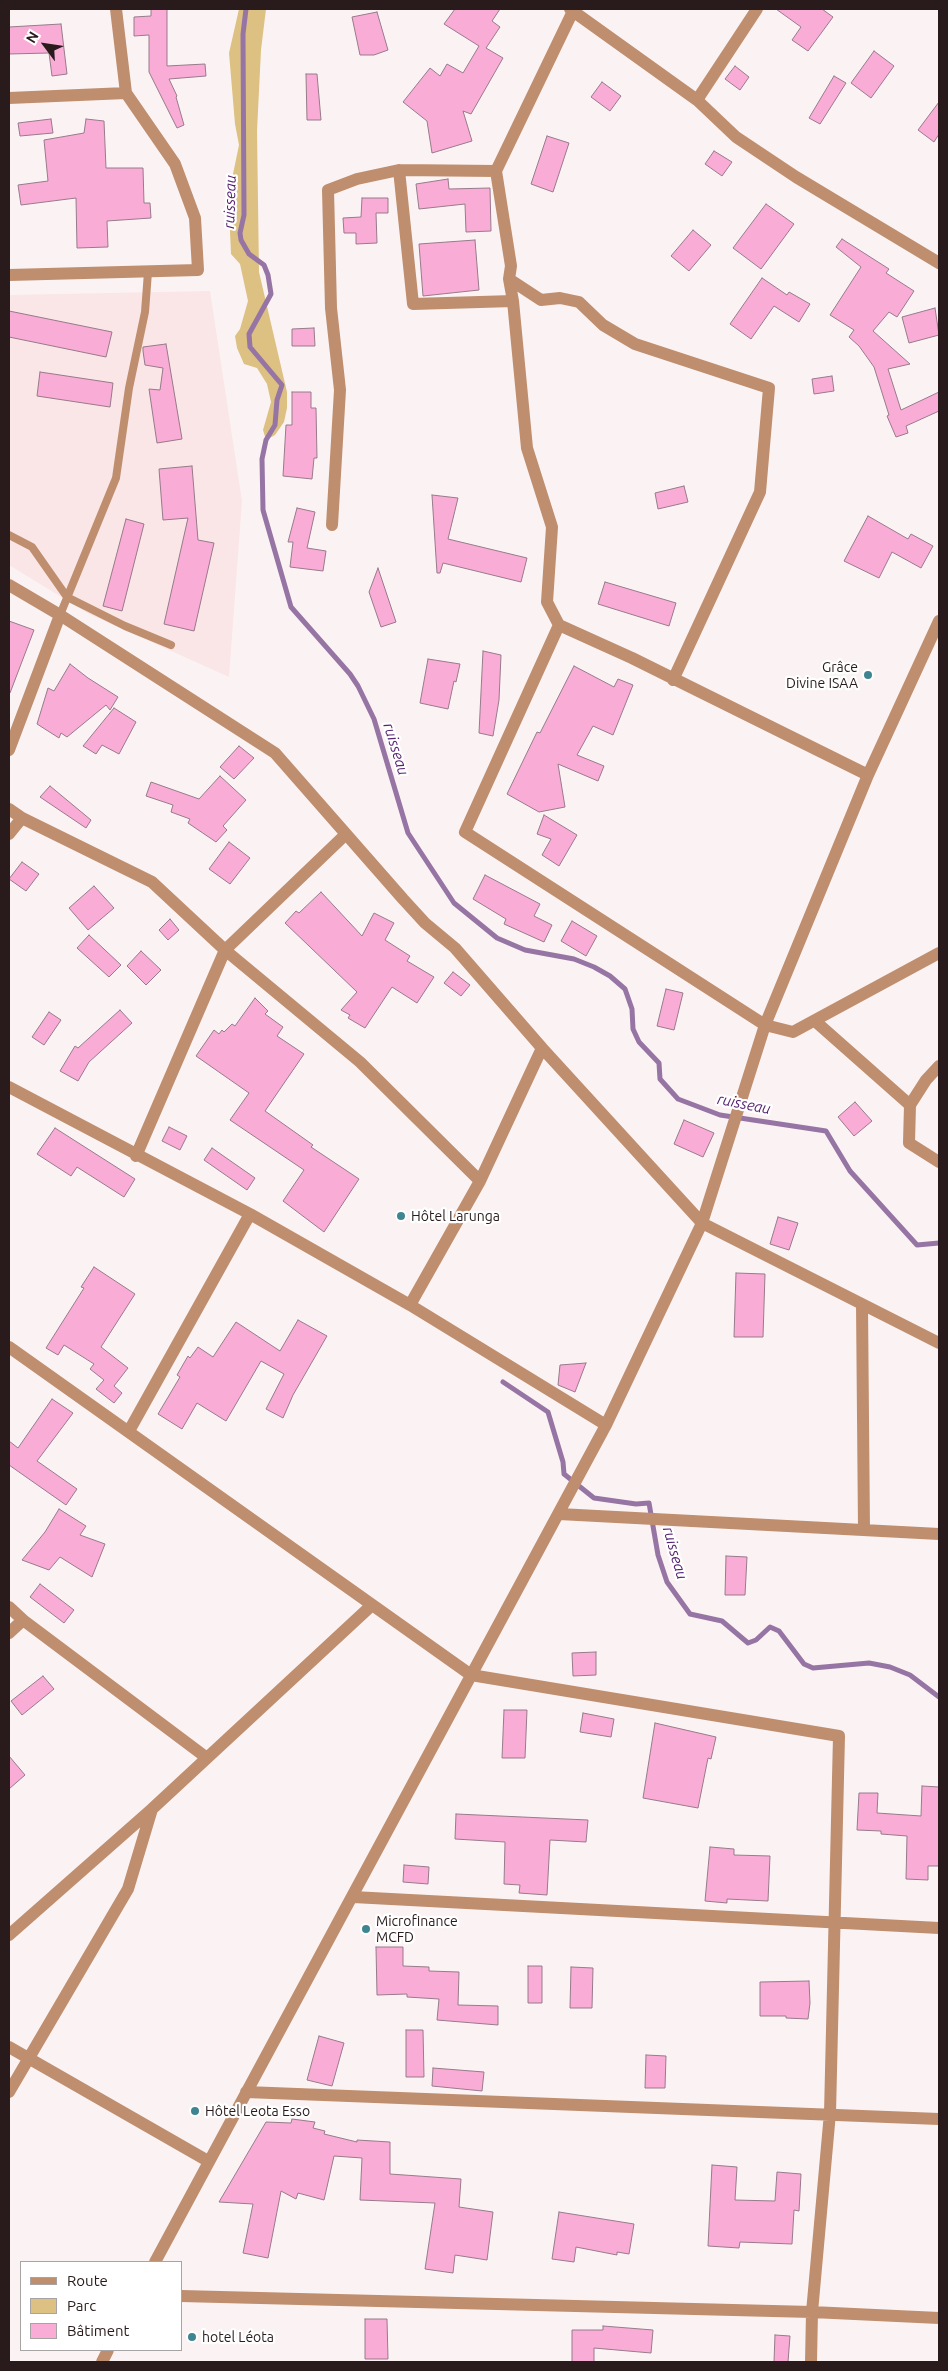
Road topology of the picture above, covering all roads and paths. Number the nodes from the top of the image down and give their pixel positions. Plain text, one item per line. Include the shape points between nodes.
1 (116, 9) edge
2 (573, 9) edge
3 (757, 9) edge
4 (126, 93) junction
5 (9, 98) edge
6 (697, 100) junction
7 (399, 170) junction
8 (496, 171) junction
9 (939, 263) edge
10 (148, 272) junction
11 (9, 275) edge
12 (509, 279) junction
13 (513, 301) junction
14 (332, 525) dead end
15 (9, 535) edge
16 (9, 585) edge
17 (67, 598) junction
18 (60, 616) junction
19 (939, 622) edge
20 (559, 625) junction
21 (171, 645) dead end
22 (673, 680) junction
23 (9, 750) edge
24 (868, 775) junction
25 (9, 809) edge
26 (22, 818) junction
27 (9, 834) edge
28 (345, 835) junction
29 (225, 950) junction
30 (939, 952) edge
31 (815, 1021) junction
32 (765, 1025) junction
33 (542, 1048) junction
34 (939, 1066) edge
35 (9, 1087) edge
36 (910, 1105) junction
37 (136, 1156) junction
38 (939, 1162) edge
39 (480, 1181) junction
40 (250, 1214) junction
41 (702, 1224) junction
42 (862, 1304) junction
43 (410, 1306) junction
44 (939, 1343) edge
45 (9, 1347) edge
46 (606, 1425) junction
47 (130, 1431) junction
48 (559, 1514) junction
49 (864, 1530) junction
50 (939, 1534) edge
51 (372, 1605) junction
52 (9, 1607) edge
53 (23, 1620) junction
54 (9, 1633) edge
55 (471, 1675) junction
56 (207, 1758) junction
57 (152, 1809) junction
58 (353, 1897) junction
59 (834, 1922) junction
60 (939, 1928) edge
61 (9, 1935) edge
62 (9, 2047) edge
63 (27, 2059) junction
64 (9, 2092) edge
65 (246, 2092) junction
66 (830, 2113) junction
67 (939, 2119) edge
68 (208, 2161) junction
69 (156, 2261) edge
70 (182, 2296) edge
71 (812, 2312) junction
72 (939, 2318) edge
73 (811, 2362) edge

1 - 4 street
2 - 6 street
2 - 8 street
3 - 6 street
4 - 5 street
4 - 10 street via 175,164 195,218 198,270
6 - 9 street via 736,137 796,178
7 - 8 street
7 - 13 street via 413,304
7 - 14 street via 357,179 328,190 331,308 340,390
8 - 12 street via 511,266
10 - 11 street
10 - 17 lane via 145,312 116,478
12 - 13 street
12 - 22 street via 541,300 560,298 579,302 603,326 635,344 769,388 760,492
13 - 20 street via 527,448 552,527 547,602
15 - 17 lane via 32,547
16 - 18 street
17 - 18 lane
17 - 21 lane
18 - 23 street
18 - 28 street via 275,753
19 - 24 street
20 - 22 street
20 - 32 street via 465,832
22 - 24 street
24 - 32 street
25 - 26 street
26 - 27 street
26 - 29 street via 152,882
28 - 29 street
28 - 33 street via 425,924 455,948
29 - 37 street
29 - 39 street via 360,1062
30 - 31 street
31 - 32 street via 793,1032
31 - 36 street
32 - 41 street
33 - 39 street
33 - 41 street
34 - 36 street
35 - 37 street
36 - 38 street via 909,1143
37 - 40 street
39 - 43 street
40 - 43 street
40 - 47 street
41 - 42 street
41 - 46 street
42 - 44 street
42 - 49 street
43 - 46 street
45 - 47 street
46 - 48 street
47 - 51 street
48 - 49 street
48 - 55 street
49 - 50 street
51 - 55 street
51 - 56 street
52 - 53 street
53 - 54 street
53 - 56 street
55 - 58 street
55 - 59 street via 839,1736
56 - 57 street
57 - 61 street
57 - 63 street via 128,1889
58 - 59 street
58 - 65 street
59 - 60 street
59 - 66 street
62 - 63 street
63 - 64 street
63 - 68 street
65 - 66 street
65 - 68 street
66 - 67 street
66 - 71 street
68 - 69 street
70 - 71 street
71 - 72 street
71 - 73 street

